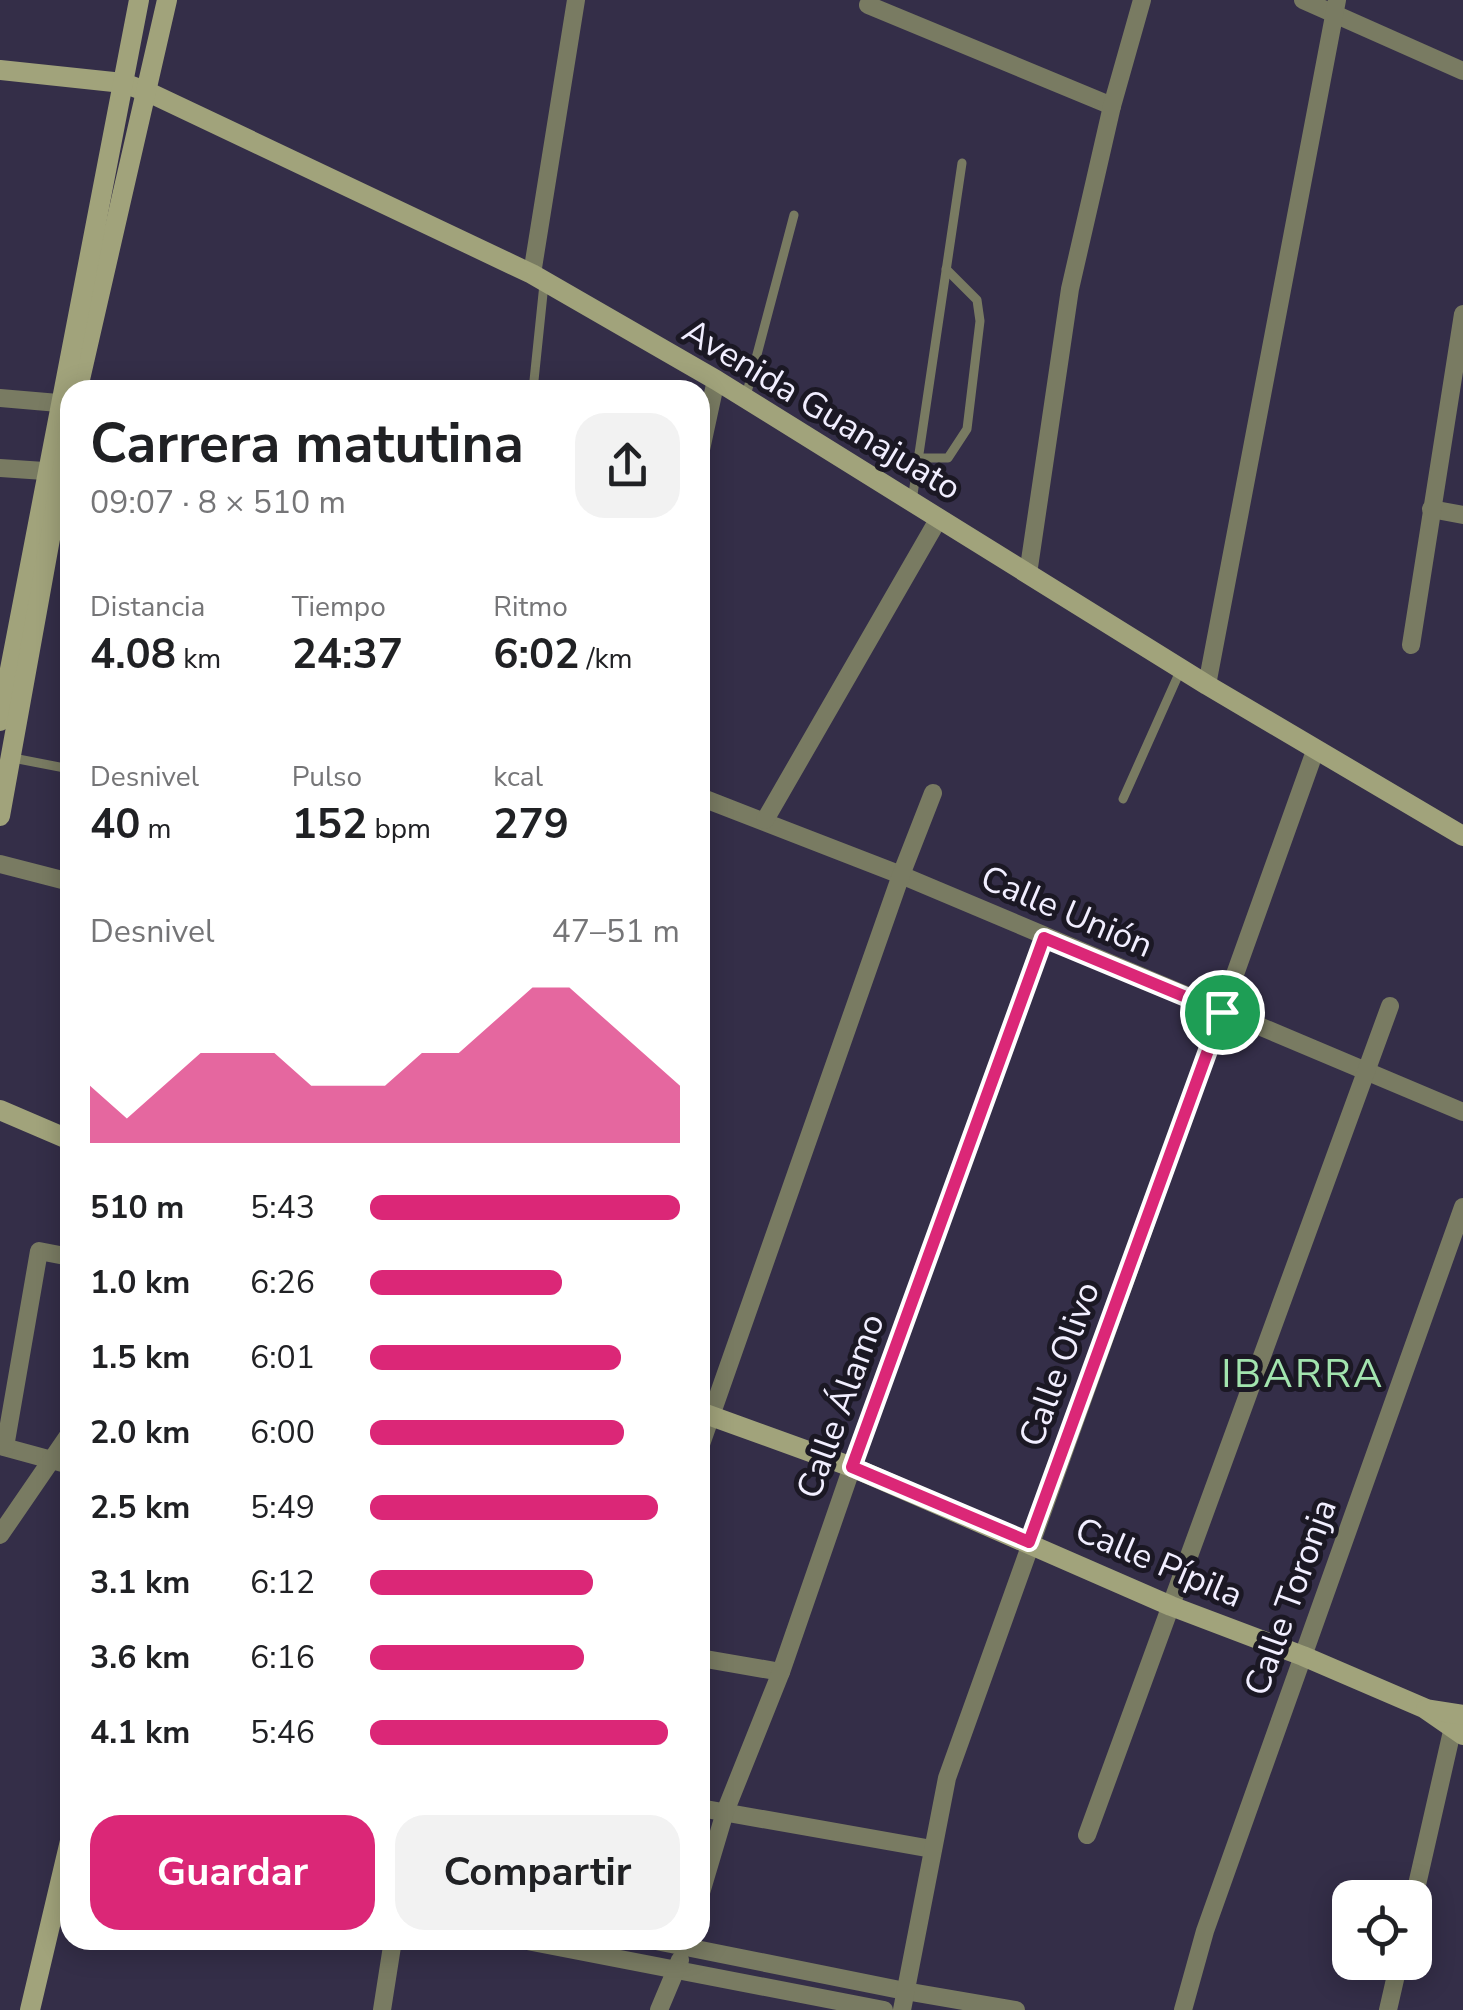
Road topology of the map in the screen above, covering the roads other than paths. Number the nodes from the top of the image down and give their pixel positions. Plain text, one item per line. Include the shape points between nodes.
1 (138, 0) edge
2 (167, 0) edge
3 (576, 0) edge
4 (1142, 0) edge
5 (1303, 0) edge
6 (868, 4) dead end
7 (1336, 6) edge
8 (0, 70) edge
9 (1463, 71) edge
10 (123, 83) junction
11 (148, 92) junction
12 (1112, 106) junction
13 (962, 162) dead end
14 (794, 215) dead end
15 (946, 269) junction
16 (538, 277) junction
17 (1463, 314) edge
18 (73, 380) edge
19 (75, 380) edge
20 (533, 380) edge
21 (716, 380) junction
22 (0, 398) edge
23 (746, 398) junction
24 (60, 399) edge
25 (710, 408) edge
26 (60, 447) edge
27 (60, 457) edge
28 (918, 458) junction
29 (0, 468) edge
30 (55, 471) junction
31 (912, 501) junction
32 (1432, 510) junction
33 (1463, 515) edge
34 (940, 518) junction
35 (1028, 574) junction
36 (1411, 645) dead end
37 (1181, 669) junction
38 (1207, 686) junction
39 (0, 721) edge
40 (1315, 751) junction
41 (10, 757) junction
42 (60, 767) edge
43 (933, 793) dead end
44 (1122, 799) dead end
45 (710, 801) edge
46 (0, 816) edge
47 (764, 820) junction
48 (1463, 836) edge
49 (0, 864) edge
50 (900, 875) junction
51 (60, 879) edge
52 (1044, 938) junction
53 (1390, 1006) dead end
54 (1222, 1012) junction
55 (1364, 1072) junction
56 (0, 1097) edge
57 (0, 1110) edge
58 (1463, 1112) edge
59 (21, 1119) junction
60 (60, 1136) edge
61 (1463, 1207) edge
62 (60, 1255) edge
63 (710, 1403) edge
64 (710, 1415) edge
65 (3, 1446) edge
66 (60, 1463) edge
67 (60, 1464) edge
68 (852, 1467) junction
69 (0, 1535) edge
70 (1029, 1542) junction
71 (1170, 1606) junction
72 (1303, 1656) junction
73 (710, 1660) edge
74 (781, 1672) junction
75 (1459, 1723) edge
76 (710, 1810) edge
77 (726, 1812) junction
78 (1087, 1835) dead end
79 (932, 1849) junction
80 (710, 1864) edge
81 (1419, 1880) edge
82 (60, 1888) edge
83 (710, 1949) edge
84 (391, 1950) edge
85 (577, 1950) edge
86 (683, 1950) edge
87 (677, 1968) junction
88 (1395, 1980) edge
89 (903, 2001) edge
90 (30, 2010) edge
91 (382, 2010) edge
92 (658, 2010) edge
93 (884, 2010) edge
94 (1016, 2010) edge
95 (1183, 2010) edge
96 (1388, 2010) edge

1 - 10 street
2 - 11 street
3 - 16 street
4 - 12 street
5 - 7 street
6 - 12 street
7 - 9 street
7 - 38 street
8 - 10 street, Avenida Guanajuato
10 - 11 street, Avenida Guanajuato
10 - 18 street
11 - 16 street, Avenida Guanajuato
11 - 19 street
12 - 35 street via 1070,289
13 - 15 lane
14 - 23 lane
15 - 28 lane
15 - 28 lane via 977,300 980,321 967,429 948,458
16 - 20 lane
16 - 21 street, Avenida Guanajuato
17 - 32 street
21 - 23 street, Avenida Guanajuato
21 - 25 street
22 - 24 street
23 - 31 street, Avenida Guanajuato
26 - 30 street
27 - 30 street
28 - 31 lane
29 - 30 street
30 - 39 street
30 - 41 street
31 - 34 street, Avenida Guanajuato
32 - 33 street
32 - 36 street
34 - 35 street, Avenida Guanajuato
34 - 47 street
35 - 37 street, Avenida Guanajuato
37 - 38 street, Avenida Guanajuato
37 - 44 lane
38 - 40 street, Avenida Guanajuato
40 - 48 street, Avenida Guanajuato
40 - 54 street, Calle Olivo
41 - 42 lane
41 - 46 street
43 - 50 street
45 - 47 street, Calle Unión
47 - 50 street, Calle Unión
49 - 51 street
50 - 52 street, Calle Unión
50 - 63 street
52 - 54 street, Calle Unión
52 - 68 street, Calle Álamo
53 - 55 street
54 - 55 street, Calle Unión
54 - 70 street, Calle Olivo
55 - 58 street, Calle Unión
55 - 71 street
56 - 59 street
57 - 59 street
59 - 60 street
61 - 72 street, Calle Toronja
62 - 65 street via 38,1252
64 - 68 street, Calle Pípila
65 - 66 street
67 - 69 street
68 - 70 street, Calle Pípila
68 - 74 street, Calle Álamo
70 - 71 street, Calle Pípila
70 - 79 street, Calle Olivo via 946,1778
71 - 72 street, Calle Pípila
71 - 78 street
72 - 75 street, Calle Pípila
72 - 95 street, Calle Toronja
73 - 74 street
74 - 77 street, Calle Álamo
75 - 81 street
76 - 77 street
77 - 79 street
77 - 80 street, Calle Álamo
79 - 89 street, Calle Olivo
82 - 90 street
83 - 89 street
84 - 91 street
85 - 87 street
86 - 87 street
87 - 92 street
87 - 93 street
88 - 96 street
89 - 94 street

